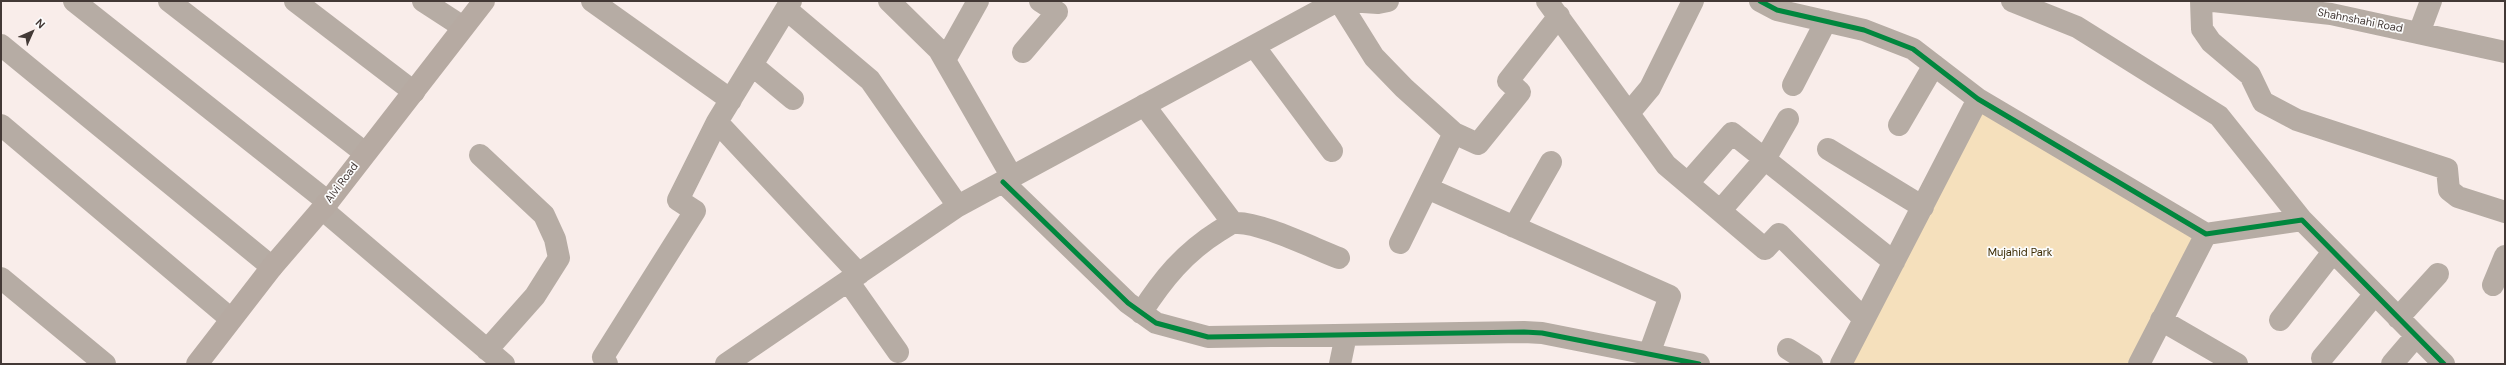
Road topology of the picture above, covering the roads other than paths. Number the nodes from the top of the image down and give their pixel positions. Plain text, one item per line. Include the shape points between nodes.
1 (74, 1) edge
2 (169, 1) edge
3 (295, 1) edge
4 (424, 1) edge
5 (484, 1) edge
6 (592, 1) edge
7 (889, 1) edge
8 (978, 1) edge
9 (1040, 1) edge
10 (1338, 1) edge
11 (1348, 1) edge
12 (1388, 1) edge
13 (1693, 1) edge
14 (1760, 1) edge
15 (2012, 1) edge
16 (2213, 1) edge
17 (2431, 1) edge
18 (789, 5) edge
19 (1553, 9) edge
20 (1826, 21) junction
21 (463, 28) junction
22 (2419, 33) junction
23 (1, 45) edge
24 (1254, 46) junction
25 (1023, 52) dead end
26 (2505, 52) edge
27 (945, 60) junction
28 (752, 65) junction
29 (1934, 65) junction
30 (1793, 85) dead end
31 (414, 92) junction
32 (793, 98) dead end
33 (1978, 99) junction
34 (731, 100) junction
35 (1144, 105) junction
36 (1629, 113) junction
37 (1788, 119) dead end
38 (718, 122) junction
39 (1, 125) edge
40 (1899, 125) dead end
41 (1454, 133) junction
42 (1828, 150) dead end
43 (1332, 151) dead end
44 (365, 153) junction
45 (480, 155) dead end
46 (1765, 159) junction
47 (1551, 162) dead end
48 (1008, 180) junction
49 (1688, 183) junction
50 (1427, 188) junction
51 (325, 205) junction
52 (958, 206) junction
53 (1923, 207) junction
54 (1720, 211) junction
55 (2505, 212) edge
56 (2302, 220) junction
57 (1233, 223) junction
58 (1514, 227) junction
59 (2206, 234) junction
60 (1400, 243) dead end
61 (2333, 252) junction
62 (2505, 256) edge
63 (1339, 258) dead end
64 (1894, 262) junction
65 (272, 267) junction
66 (2438, 274) dead end
67 (1, 278) edge
68 (854, 278) junction
69 (2493, 285) dead end
70 (2375, 294) junction
71 (1141, 313) junction
72 (2398, 318) junction
73 (231, 319) junction
74 (1864, 319) junction
75 (2161, 320) junction
76 (2280, 320) dead end
77 (1346, 335) junction
78 (2416, 336) junction
79 (1788, 348) dead end
80 (487, 350) junction
81 (898, 352) dead end
82 (1649, 354) junction
83 (2322, 358) dead end
84 (106, 364) edge
85 (197, 364) edge
86 (504, 364) edge
87 (607, 364) edge
88 (726, 364) edge
89 (1340, 364) edge
90 (1700, 364) edge
91 (1812, 364) edge
92 (1841, 364) edge
93 (2139, 364) edge
94 (2237, 364) edge
95 (2392, 364) edge
96 (2444, 364) edge

1 - 51 street
2 - 44 street
3 - 31 street
4 - 21 street
5 - 21 street, Alvi Road
6 - 34 street
7 - 27 street via 939,50
8 - 27 street
9 - 25 street via 1057,12
10 - 24 street
10 - 41 street via 1374,57
11 - 12 street
13 - 36 street via 1650,88
14 - 20 street via 1777,10
15 - 56 street via 2077,27 2218,116
16 - 22 street, Shahnshahi Road via 2331,14
16 - 55 street via 2202,29 2211,42 2250,75 2263,102 2297,120 2446,169 2449,190 2458,197
17 - 22 street
18 - 28 street
18 - 52 street via 870,80
19 - 36 street
19 - 41 street via 1508,81 1520,92 1478,144
20 - 29 street via 1864,30 1913,49
20 - 30 street
21 - 31 street, Alvi Road
22 - 26 street, Shahnshahi Road
23 - 65 street
24 - 35 street
24 - 43 street
27 - 48 street
28 - 32 street
28 - 34 street
29 - 33 street
29 - 40 street
31 - 44 street, Alvi Road
33 - 53 street
33 - 59 street
34 - 38 street
35 - 48 street
35 - 57 street
36 - 49 street via 1666,165
37 - 46 street
38 - 68 street
38 - 87 street via 678,200 695,211 604,357
39 - 73 street
41 - 50 street
42 - 53 street
44 - 51 street, Alvi Road
45 - 80 street via 544,216 555,240 559,258 535,296
46 - 49 street via 1732,133
46 - 54 street
46 - 64 street
47 - 58 street
48 - 52 street
48 - 71 street via 1128,303
49 - 54 street
50 - 58 street
50 - 60 street
51 - 65 street, Alvi Road
51 - 80 street
52 - 68 street
53 - 64 street
54 - 74 street via 1765,249 1779,234
56 - 59 street
56 - 61 street
57 - 63 street via 1251,224
57 - 71 street via 1201,242 1172,269
58 - 82 street via 1670,296
59 - 75 street
61 - 70 street
61 - 76 street
62 - 69 street
64 - 74 street
65 - 73 street, Alvi Road
66 - 72 street
67 - 84 street
68 - 81 street
68 - 88 street
70 - 72 street
70 - 83 street
71 - 77 street via 1156,323 1208,337
72 - 78 street
73 - 85 street, Alvi Road
74 - 92 street
75 - 93 street
75 - 94 street
77 - 82 street via 1542,333
77 - 89 street
78 - 95 street
78 - 96 street
79 - 91 street
80 - 86 street
82 - 90 street

